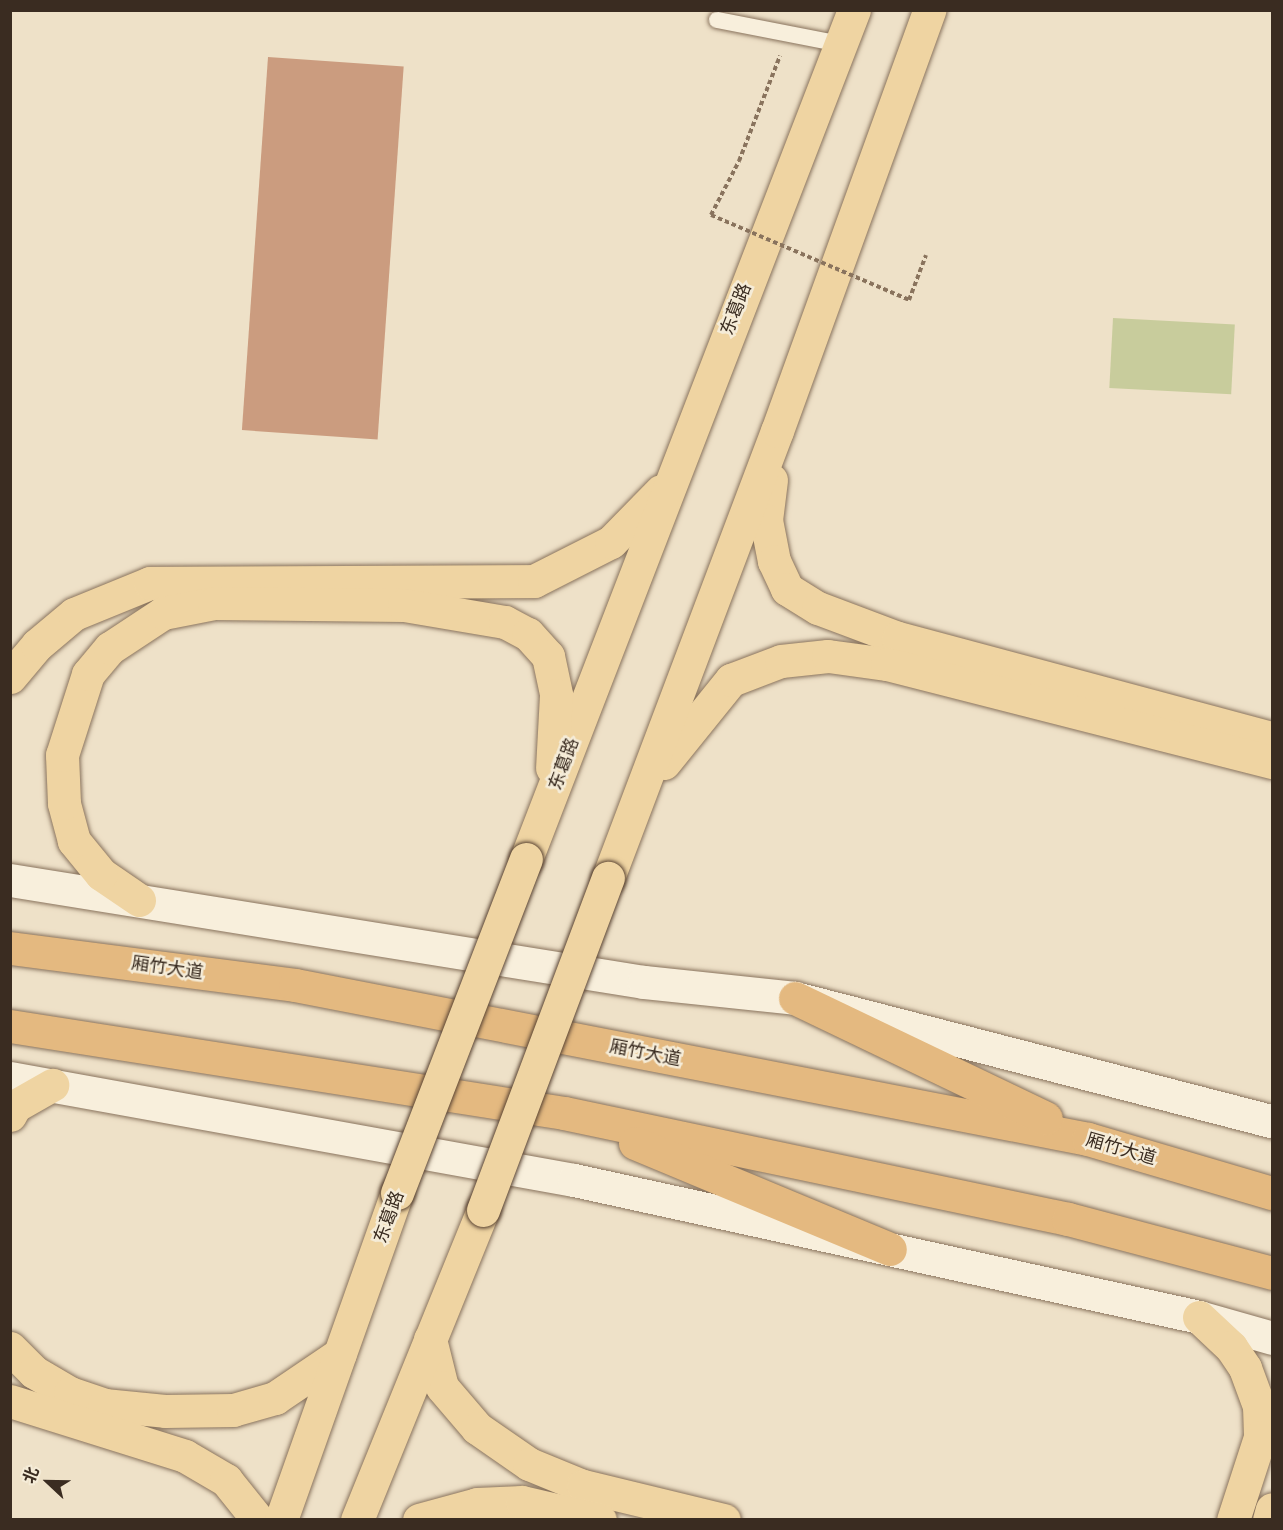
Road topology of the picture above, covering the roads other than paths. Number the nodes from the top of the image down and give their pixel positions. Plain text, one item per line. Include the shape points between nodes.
1 (854, 10) edge
2 (929, 10) edge
3 (717, 20) dead end
4 (840, 44) junction
5 (777, 431) junction
6 (668, 484) junction
7 (10, 677) edge
8 (1272, 738) edge
9 (1272, 762) edge
10 (641, 797) junction
11 (551, 799) junction
12 (10, 880) edge
13 (139, 900) junction
14 (10, 948) edge
15 (795, 998) junction
16 (10, 1026) edge
17 (10, 1078) edge
18 (52, 1085) junction
19 (564, 1113) junction
20 (10, 1115) edge
21 (1272, 1121) edge
22 (1088, 1139) junction
23 (1272, 1193) edge
24 (890, 1249) junction
25 (1272, 1273) edge
26 (1199, 1317) junction
27 (1272, 1338) edge
28 (430, 1339) junction
29 (10, 1348) edge
30 (340, 1354) junction
31 (10, 1401) edge
32 (1272, 1509) edge
33 (258, 1520) edge
34 (281, 1520) edge
35 (357, 1520) edge
36 (418, 1520) edge
37 (600, 1520) edge
38 (724, 1520) edge
39 (1233, 1520) edge
40 (1269, 1520) edge

1 - 4 main road, 东葛路
2 - 5 main road
3 - 4 lane
4 - 6 main road, 东葛路
5 - 8 main road via 766,519 774,561 787,589 818,608 898,638
5 - 10 main road
6 - 7 main road via 611,542 534,581 196,579 150,583 74,614 37,645
6 - 11 main road, 东葛路
9 - 10 main road via 887,664 828,656 781,661 731,681
10 - 28 main road, bridge
11 - 13 main road via 555,695 548,656 528,634 505,622 404,605 214,603 163,613 110,648 88,675 62,755 63,803 74,841 101,874
11 - 30 main road, 东葛路, bridge via 397,1193
12 - 13 main road
13 - 15 main road via 644,982
14 - 22 highway, 厢竹大道 via 296,985
15 - 21 main road
15 - 22 highway
16 - 19 highway
17 - 18 main road
18 - 20 main road via 15,1106
18 - 24 main road via 574,1180
19 - 24 highway
19 - 25 highway via 1068,1219
22 - 23 highway, 厢竹大道
24 - 26 main road
26 - 27 main road
26 - 39 main road via 1232,1347 1245,1368 1259,1406 1260,1437
28 - 35 main road
28 - 38 main road via 442,1387 477,1428 529,1464 583,1486
29 - 30 main road via 34,1372 70,1393 104,1405 165,1411 233,1410 275,1398
30 - 34 main road, 东葛路
31 - 33 main road via 185,1456 226,1480
32 - 40 main road
36 - 37 main road via 477,1504 522,1502

